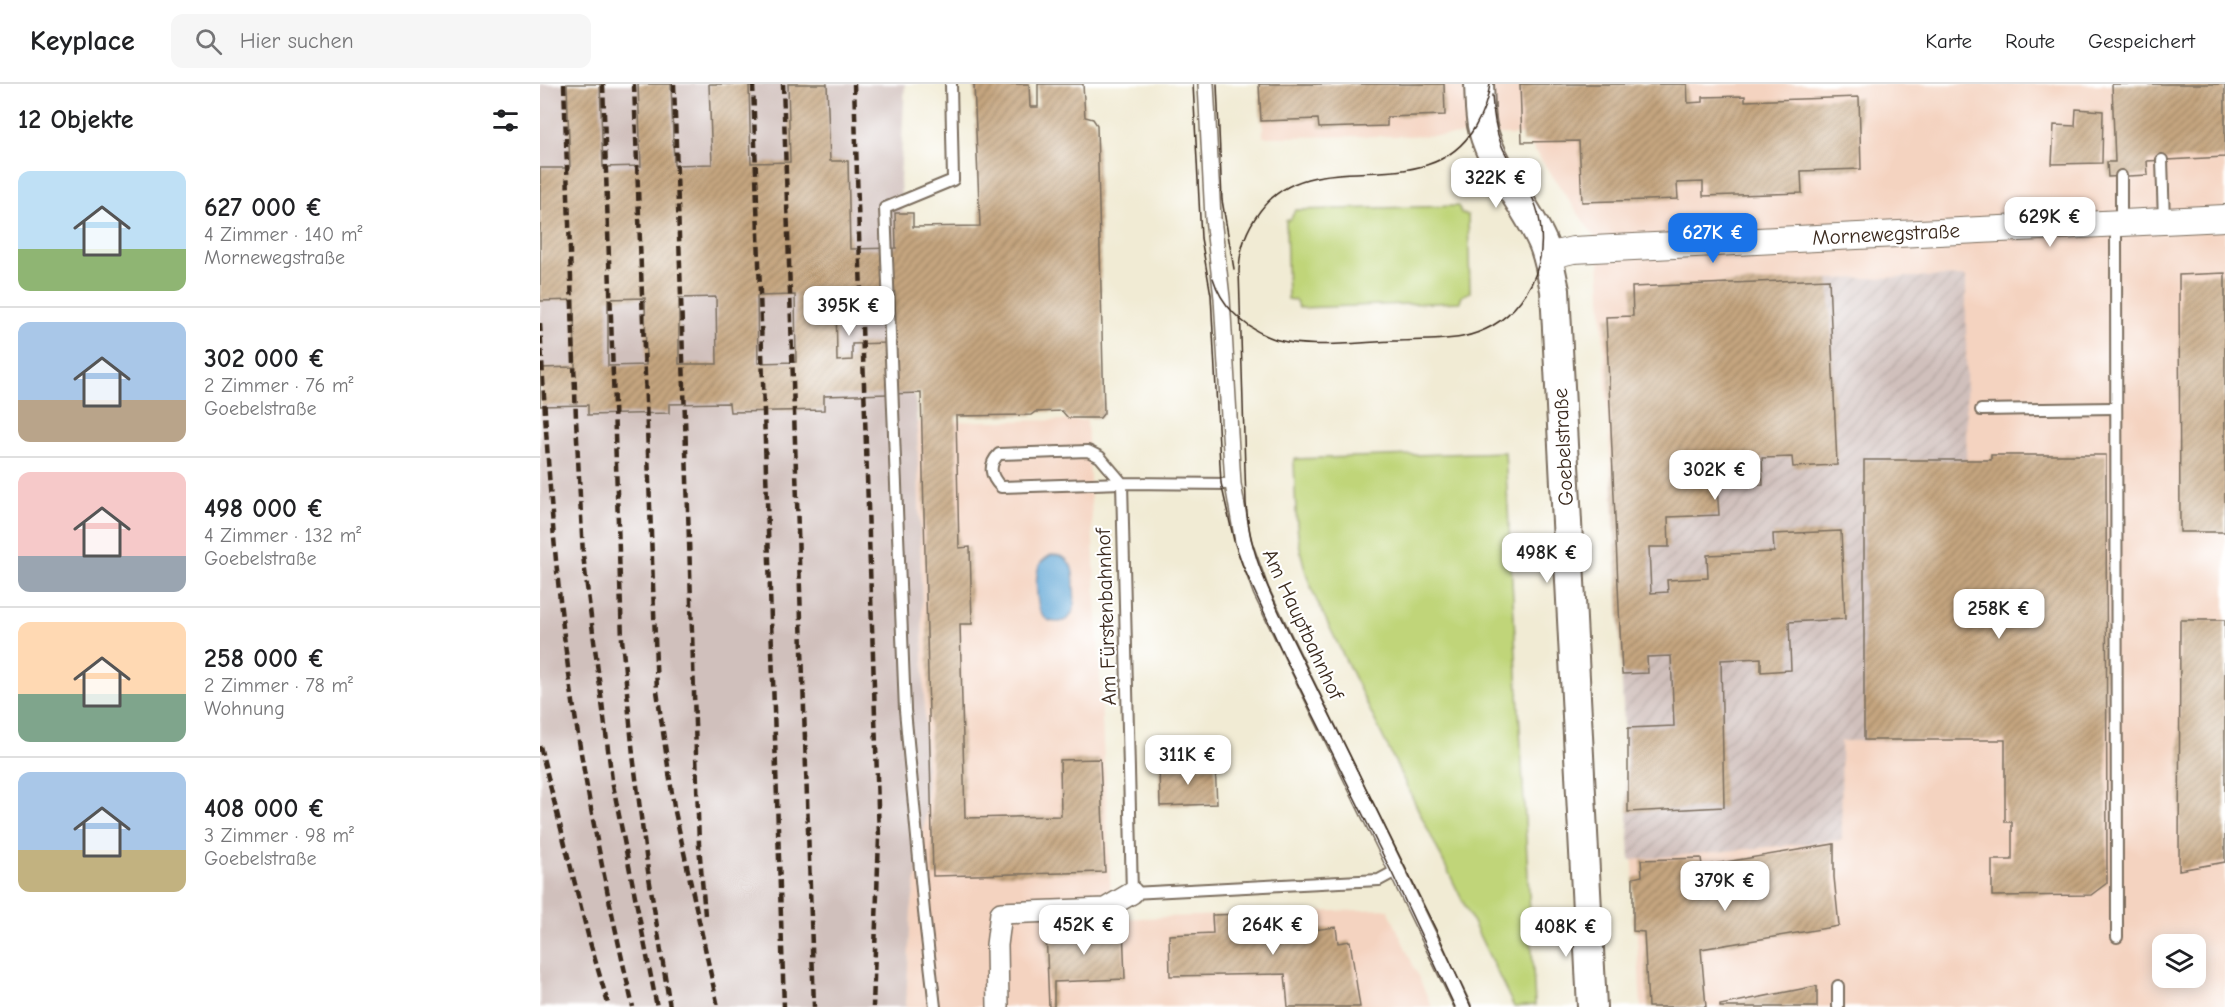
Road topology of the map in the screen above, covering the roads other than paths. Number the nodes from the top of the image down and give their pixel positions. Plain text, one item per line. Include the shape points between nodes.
1 (951, 84) edge
2 (1206, 84) edge
3 (1479, 84) edge
4 (2162, 160) dead end
5 (2121, 176) dead end
6 (2225, 218) edge
7 (2164, 221) junction
8 (2118, 223) junction
9 (1548, 256) junction
10 (2116, 408) junction
11 (1981, 410) dead end
12 (1122, 483) junction
13 (1233, 484) junction
14 (1398, 872) junction
15 (1132, 893) junction
16 (2117, 937) dead end
17 (1838, 986) dead end
18 (935, 1007) edge
19 (998, 1007) edge
20 (1463, 1007) edge
21 (1592, 1007) edge
22 (1838, 1007) edge

1 - 18 lane via 953,180 885,208 906,710
2 - 13 street, Am Hauptbahnhof
3 - 9 main road, Goebelstraße via 1484,132
4 - 7 lane
5 - 8 lane
6 - 7 street, Mornewegstraße
7 - 8 street, Mornewegstraße
8 - 9 street, Mornewegstraße via 1573,250
8 - 10 lane
9 - 21 main road, Goebelstraße via 1557,310
10 - 11 lane
10 - 16 lane
12 - 12 lane via 1001,487 993,480 992,461 999,454 1088,451 1100,457
12 - 13 lane
12 - 15 lane, Am Fürstenbahnhof
13 - 14 street, Am Hauptbahnhof via 1243,541 1261,591
14 - 15 lane via 1379,880
14 - 20 street, Am Hauptbahnhof
15 - 19 street via 1105,909 1002,913 997,945
17 - 22 lane

